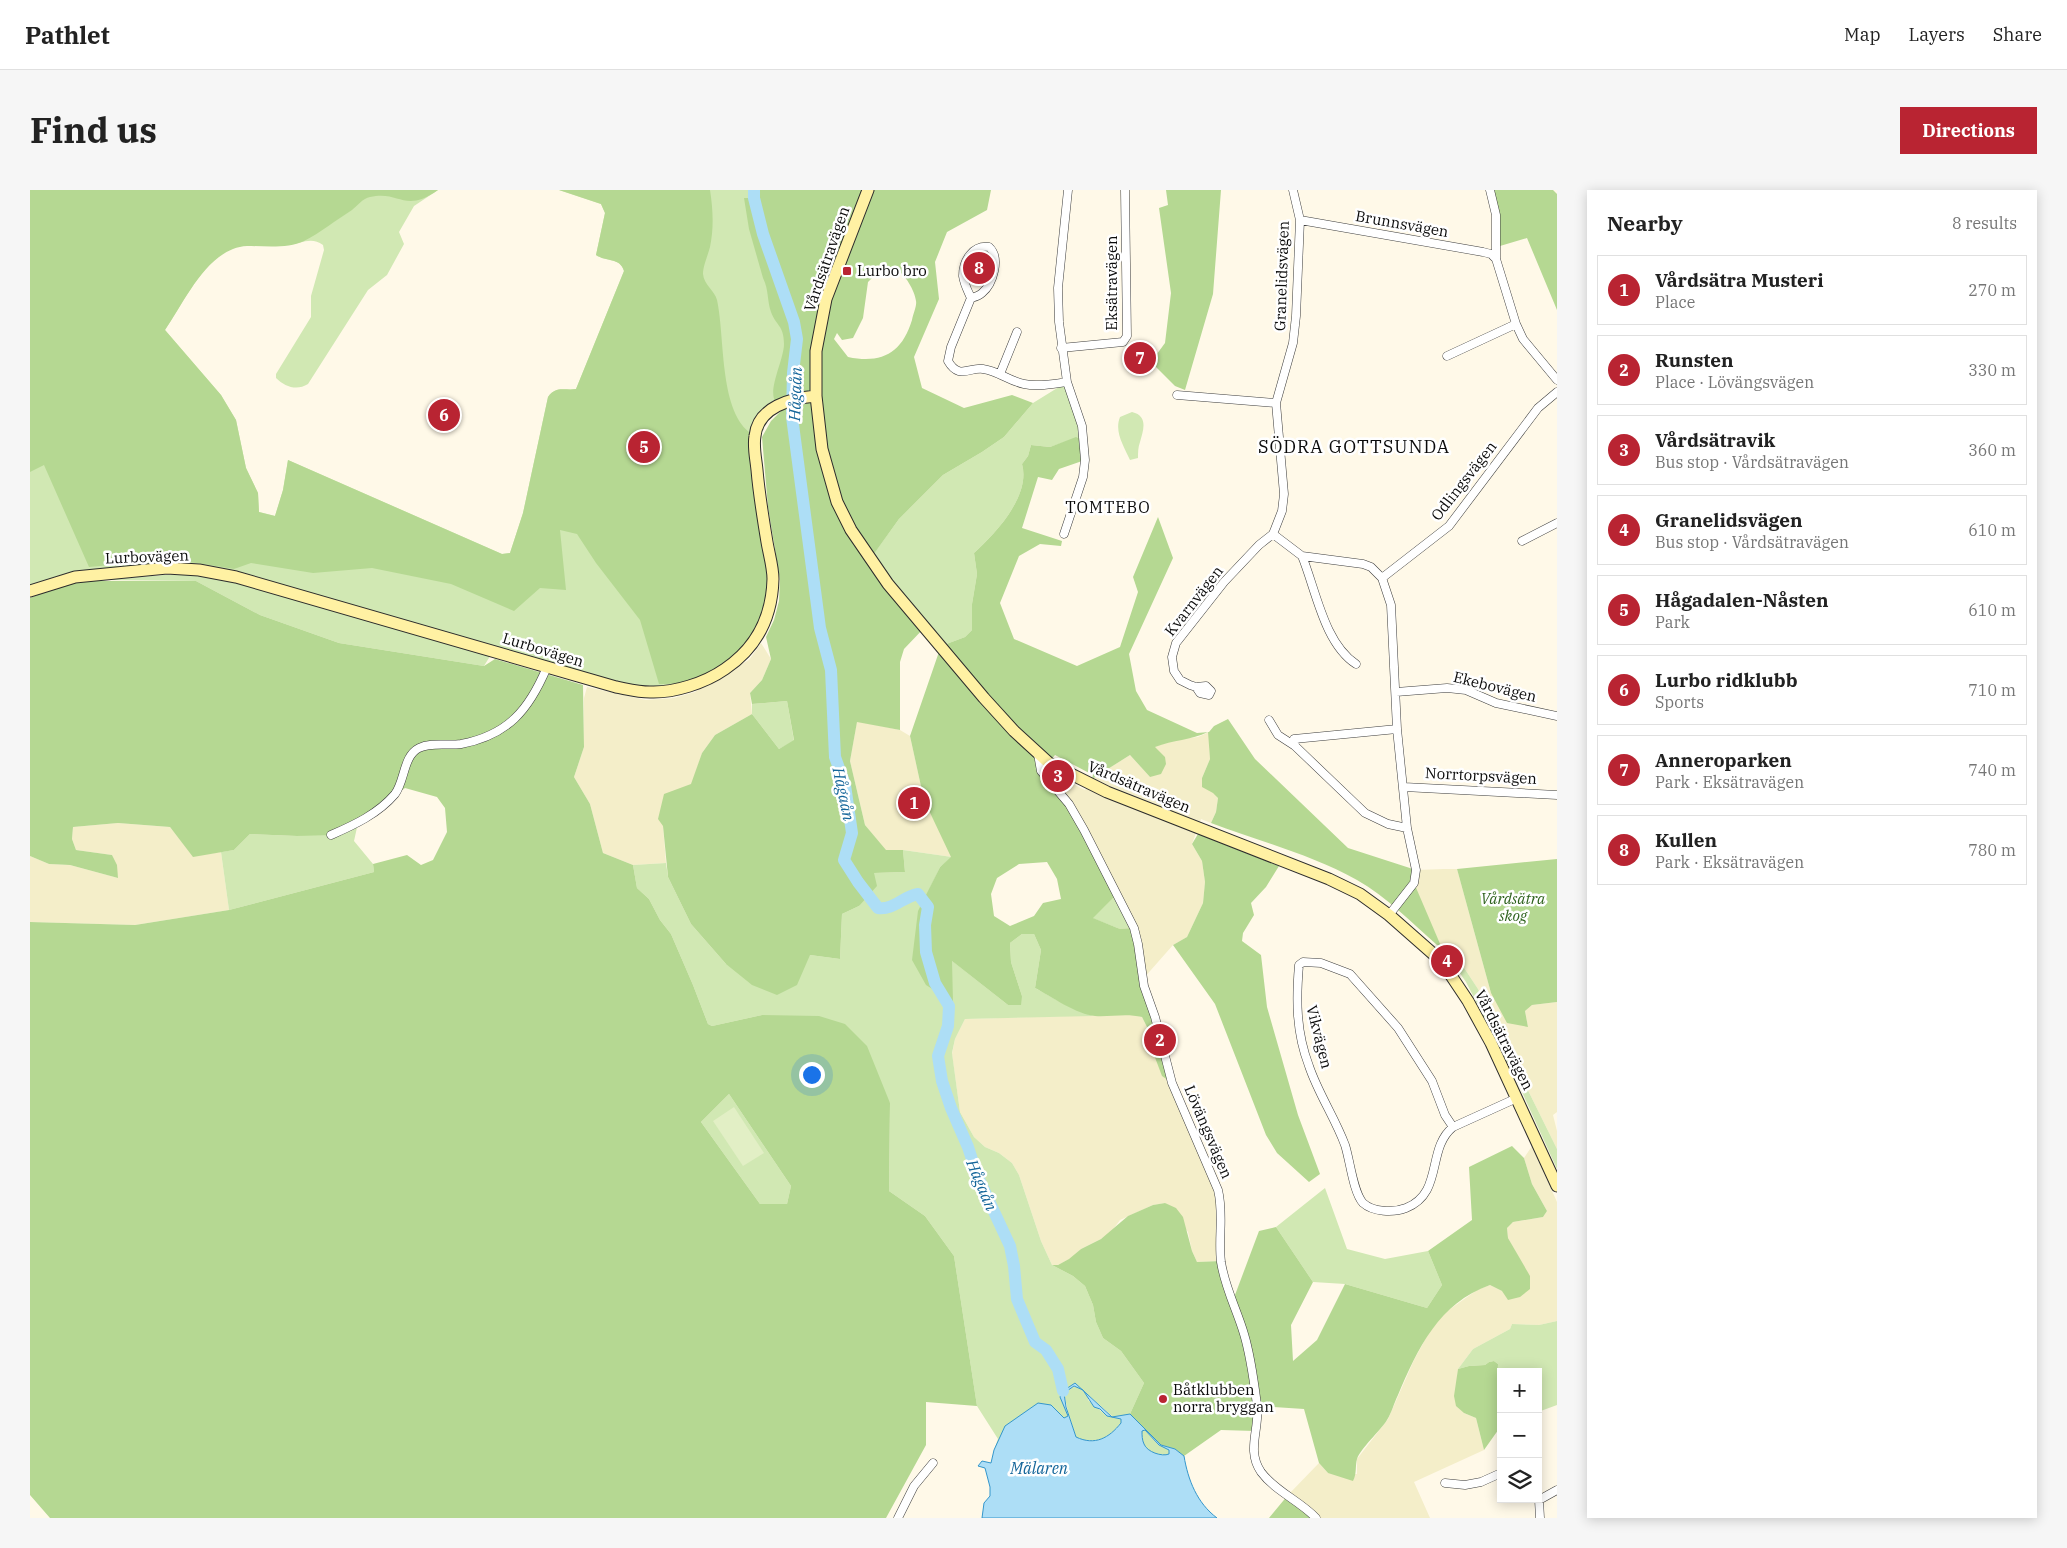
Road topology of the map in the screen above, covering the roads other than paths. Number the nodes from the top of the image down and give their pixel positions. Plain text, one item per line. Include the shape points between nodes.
1 (868, 190) edge
2 (1068, 190) edge
3 (1125, 190) edge
4 (1293, 190) edge
5 (1490, 190) edge
6 (1300, 220) junction
7 (1496, 259) junction
8 (971, 298) junction
9 (1516, 324) junction
10 (1017, 332) dead end
11 (1062, 348) junction
12 (1447, 356) dead end
13 (1000, 374) junction
14 (1557, 380) edge
15 (1067, 382) junction
16 (1557, 392) edge
17 (1176, 395) dead end
18 (816, 396) junction
19 (1276, 402) junction
20 (1557, 523) edge
21 (1064, 534) dead end
22 (1273, 534) junction
23 (1522, 541) dead end
24 (1302, 556) junction
25 (1382, 578) junction
26 (30, 591) edge
27 (1356, 664) dead end
28 (547, 667) junction
29 (1196, 687) dead end
30 (1396, 692) junction
31 (1557, 716) edge
32 (1269, 720) dead end
33 (1397, 729) junction
34 (1295, 746) junction
35 (1038, 754) junction
36 (1404, 786) junction
37 (1557, 795) edge
38 (1407, 828) junction
39 (331, 835) dead end
40 (1389, 915) junction
41 (1517, 1098) junction
42 (1453, 1127) junction
43 (1557, 1186) edge
44 (932, 1463) dead end
45 (1497, 1475) edge
46 (1445, 1483) dead end
47 (1557, 1490) edge
48 (1542, 1498) edge
49 (1539, 1503) edge
50 (898, 1518) edge
51 (1316, 1518) edge
52 (1540, 1518) edge

1 - 18 street, Vårdsätravägen via 826,299 816,350
2 - 11 street via 1058,288
3 - 11 street, Eksätravägen via 1127,336 1123,342
4 - 6 street, Granelidsvägen
5 - 7 street via 1496,215
6 - 7 street, Brunnsvägen via 1483,252
6 - 19 street, Granelidsvägen via 1293,342
7 - 9 street
8 - 8 street via 964,281 964,268 972,251 981,246 989,247 996,256 995,267 984,292
8 - 13 street via 948,361 961,371 980,368
9 - 12 street
9 - 14 street via 1523,339
10 - 13 street
11 - 15 street
13 - 15 street via 1022,384
15 - 21 street via 1082,426 1086,460
16 - 25 street, Odlingsvägen via 1533,414 1448,526
17 - 19 street
18 - 28 street, Lurbovägen via 783,402 763,418 755,434 760,504 773,577 767,617 746,652 715,675 672,690 652,692 616,687
18 - 35 street, Vårdsätravägen via 822,448 837,502 851,530 888,584 984,698
19 - 22 street, Granelidsvägen via 1284,494 1281,516
20 - 23 street
22 - 24 street
22 - 29 street, Kvarnvägen via 1224,582 1176,643 1172,657 1174,671 1180,680
24 - 25 street via 1363,564
24 - 27 street via 1328,630 1346,658
25 - 30 street via 1393,617
26 - 28 street, Lurbovägen via 91,574 167,568 199,570 236,577
28 - 39 street via 538,689 515,720 499,732 479,739 419,748 409,757 402,782 388,800 358,823
30 - 31 street, Ekebovägen via 1447,688 1466,690 1496,703
30 - 33 street
32 - 34 street via 1278,735
33 - 34 street via 1294,739
33 - 36 street
34 - 38 street via 1365,813 1388,824
35 - 40 street, Vårdsätravägen via 1106,792 1329,879 1360,894
35 - 51 street, Lövängsvägen via 1041,771 1069,804 1134,928 1144,986 1172,1083 1218,1190 1221,1261 1244,1334 1257,1406 1253,1450 1256,1462 1276,1486
36 - 37 street, Norrtorpsvägen
36 - 38 street
38 - 40 street via 1416,870 1414,883
40 - 41 street, Vårdsätravägen via 1439,959 1455,981 1476,1015
41 - 42 street
41 - 43 street, Vårdsätravägen
42 - 42 street, Vikvägen via 1445,1133 1438,1149 1430,1187 1417,1202 1400,1210 1385,1211 1370,1208 1362,1202 1345,1145 1308,1065 1296,1004 1299,965 1303,962 1321,963 1350,974 1398,1028 1432,1081
44 - 50 street via 914,1486
45 - 46 street via 1465,1485
47 - 48 street
49 - 52 street

